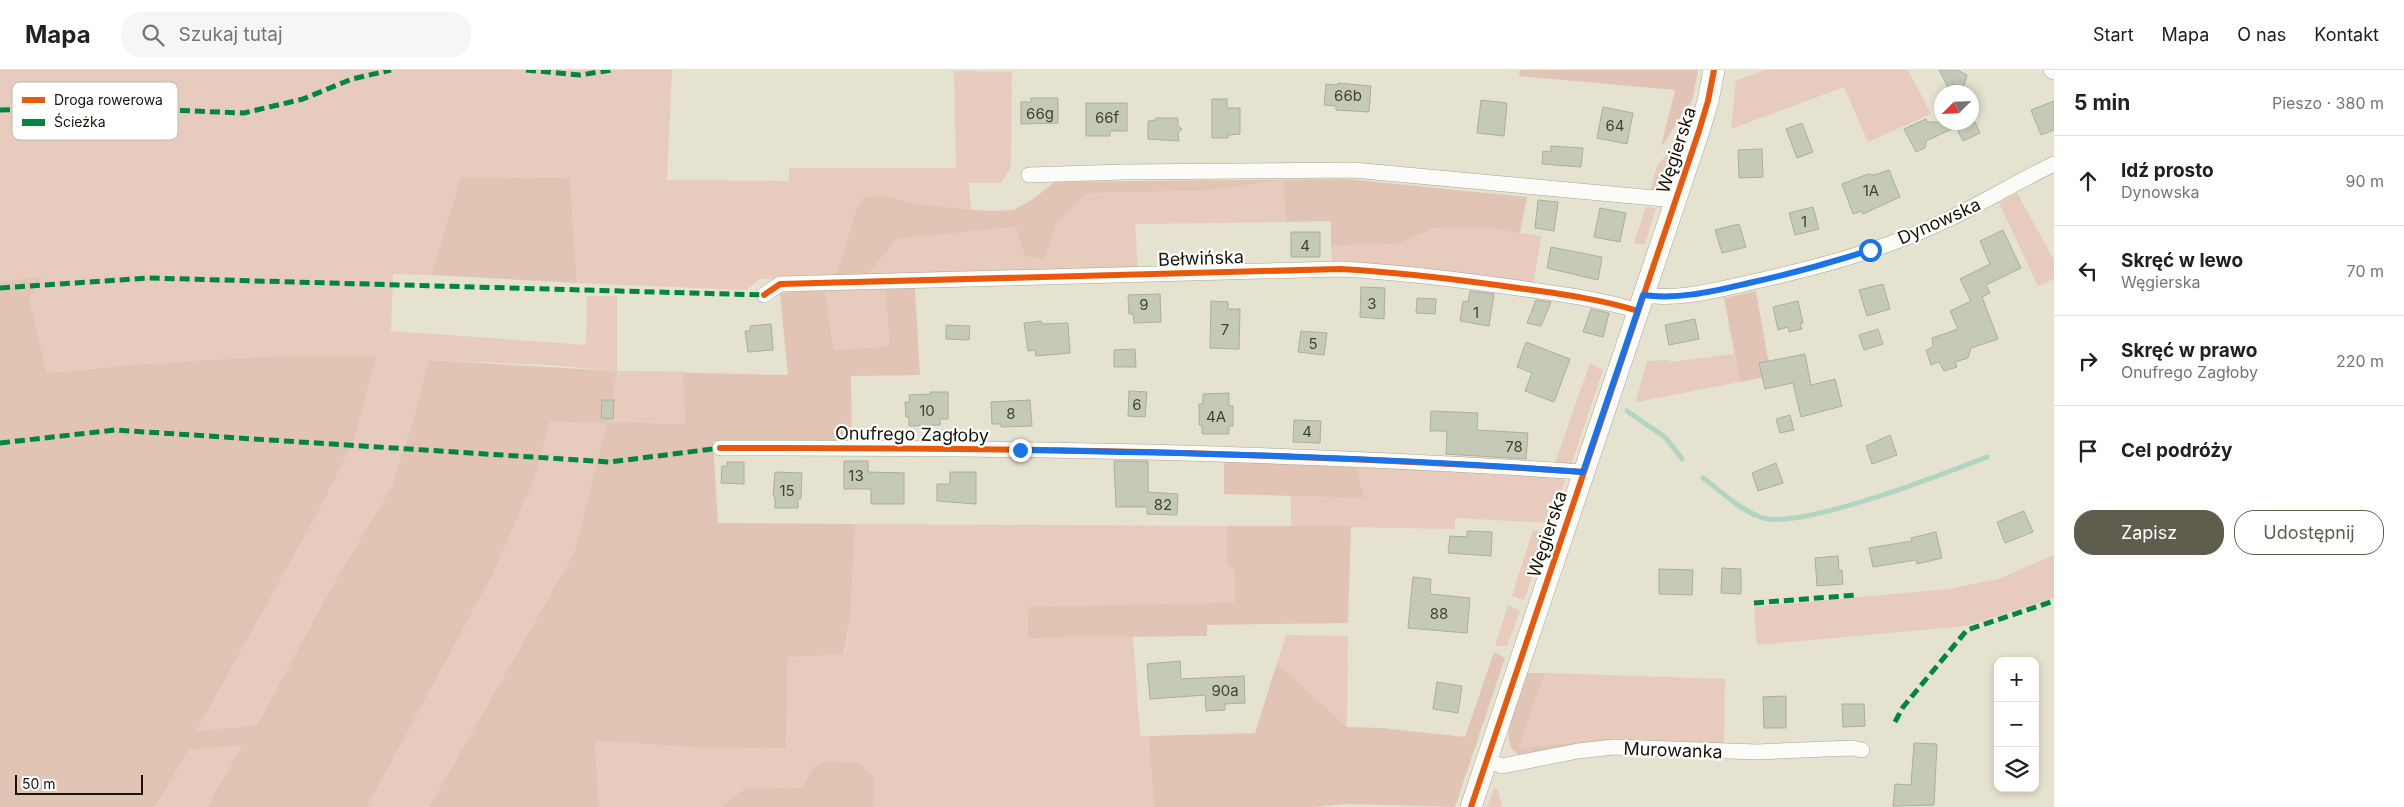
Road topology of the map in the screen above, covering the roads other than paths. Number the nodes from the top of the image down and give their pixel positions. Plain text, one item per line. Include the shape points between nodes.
1 (1714, 70) edge
2 (2054, 164) edge
3 (1029, 175) dead end
4 (1676, 200) junction
5 (764, 295) dead end
6 (1641, 303) junction
7 (720, 448) dead end
8 (1583, 472) junction
9 (1862, 750) dead end
10 (1487, 760) junction
11 (1470, 807) edge

1 - 4 main road, Węgierska via 1708,101
2 - 6 street, Dynowska via 1935,226 1856,254 1770,279
3 - 4 street via 1353,170
4 - 6 main road, Węgierska
5 - 6 street, Bełwińska via 780,284 1340,269 1401,272 1610,303
6 - 8 main road, Węgierska
7 - 8 street, Onufrego Zagłoby via 1247,453
8 - 10 main road, Węgierska
9 - 10 street, Murowanka via 1757,752 1614,747 1502,766
10 - 11 main road, Węgierska

